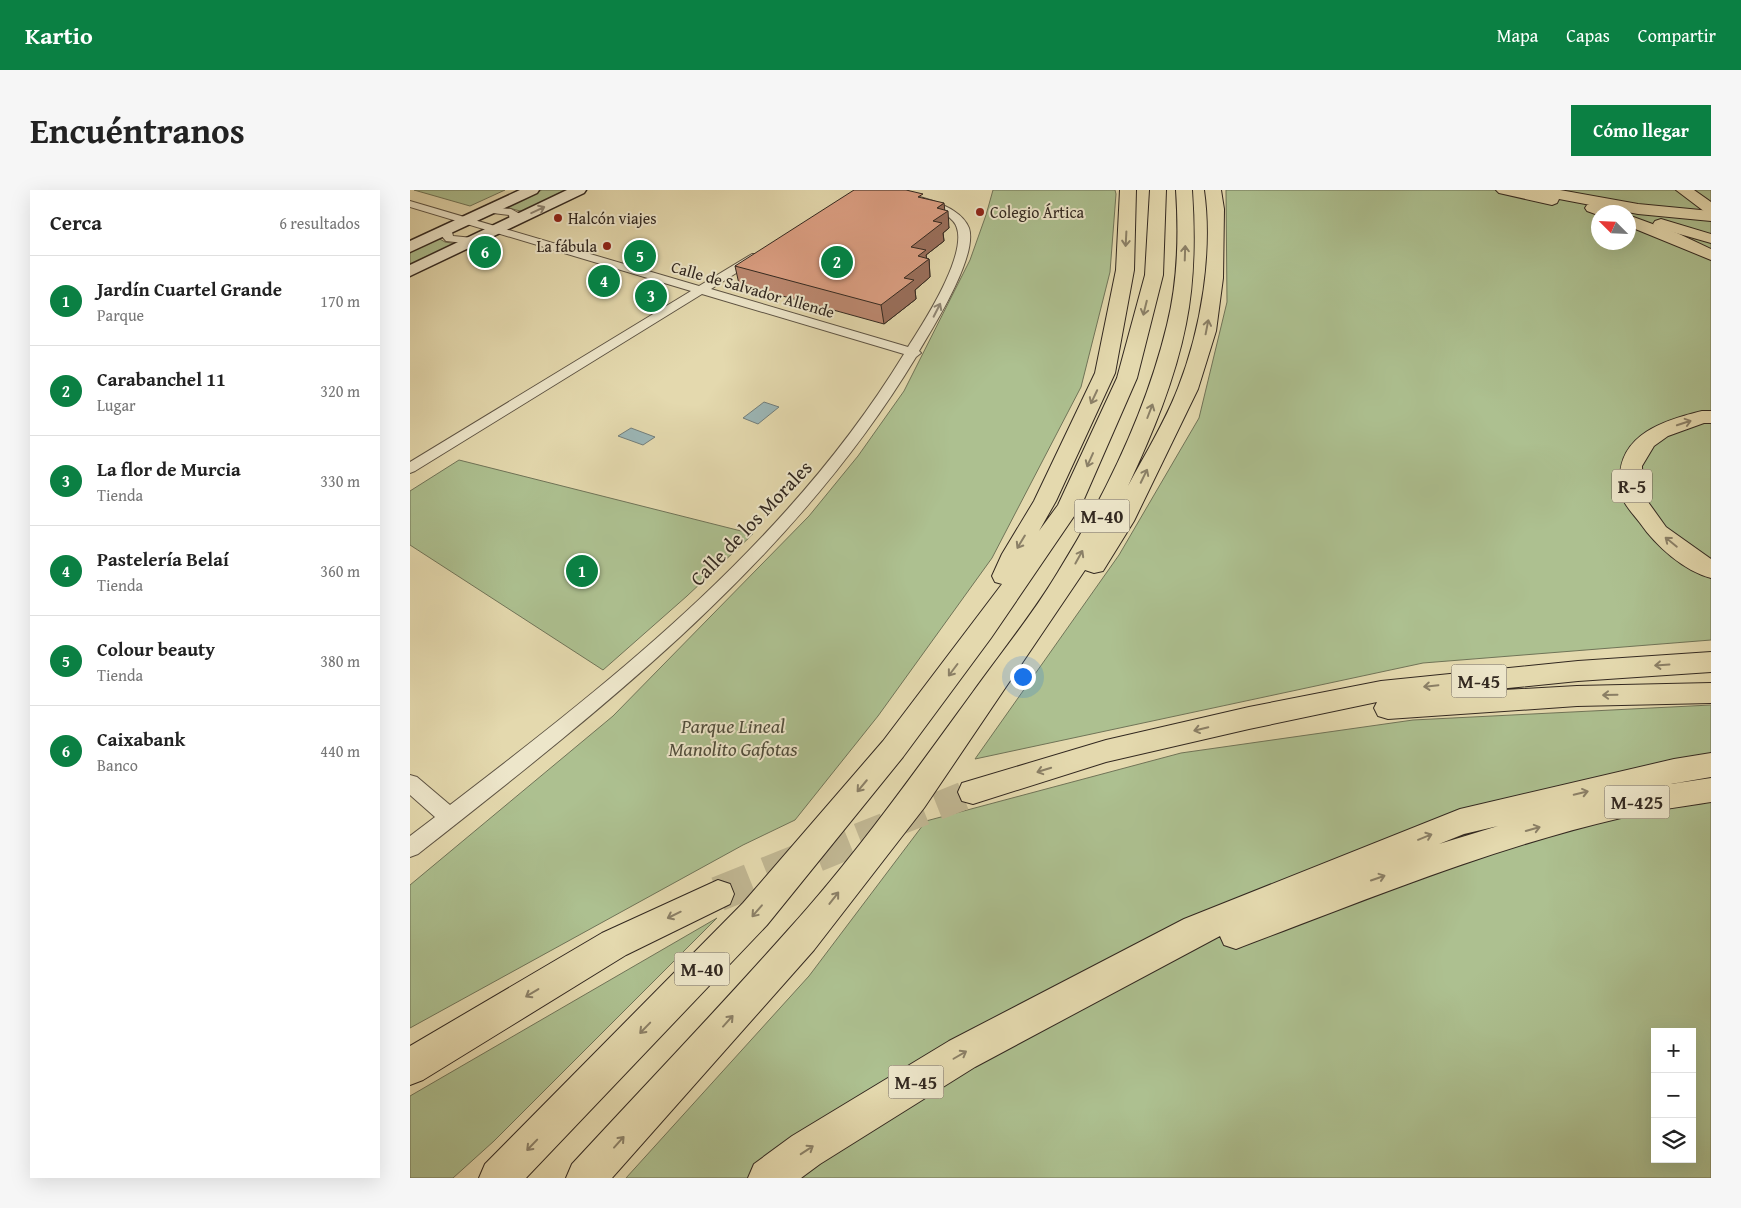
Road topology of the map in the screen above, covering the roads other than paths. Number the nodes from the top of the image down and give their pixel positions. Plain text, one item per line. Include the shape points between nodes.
1 (532, 190) edge
2 (579, 190) edge
3 (874, 190) edge
4 (1128, 190) edge
5 (1158, 190) edge
6 (1184, 190) edge
7 (1213, 190) edge
8 (1504, 190) edge
9 (1535, 190) edge
10 (1686, 192) edge
11 (410, 204) edge
12 (1591, 208) edge
13 (1711, 209) edge
14 (489, 210) junction
15 (1711, 216) edge
16 (465, 221) junction
17 (515, 221) junction
18 (1636, 221) edge
19 (1711, 221) edge
20 (447, 230) junction
21 (496, 230) junction
22 (473, 241) junction
23 (1710, 245) edge
24 (410, 247) edge
25 (767, 249) edge
26 (410, 271) edge
27 (699, 291) junction
28 (914, 353) junction
29 (1711, 417) edge
30 (410, 468) edge
31 (1711, 570) edge
32 (982, 631) junction
33 (1711, 662) edge
34 (1711, 693) edge
35 (1249, 718) junction
36 (1711, 765) edge
37 (410, 783) edge
38 (1711, 790) edge
39 (973, 792) tunnel mouth
40 (913, 799) junction
41 (1711, 801) edge
42 (449, 818) junction
43 (1564, 820) junction
44 (410, 848) edge
45 (718, 894) tunnel mouth
46 (1071, 995) junction
47 (410, 1067) edge
48 (499, 1178) edge
49 (586, 1178) edge
50 (768, 1178) edge

1 - 14 street
17 -> 2 street
28 -> 3 street, Calle de los Morales via 962,252 963,228 950,213 936,206
4 -> 32 main road via 1125,270 1105,373 1046,501 1014,554
5 -> 32 main road, M-40 via 1154,275 1127,378 1069,506
40 -> 6 main road, M-40 via 1067,579 1137,444 1161,380 1177,324 1184,277
40 -> 7 main road via 970,744 1091,570 1122,521 1188,389 1207,331 1214,278 1216,209
8 - 12 main road
9 - 15 main road via 1638,209
10 - 13 main road
11 - 16 street, Calle de Salvador Allende
14 - 16 street
14 - 17 street via 512,212
16 - 20 street
16 - 21 street, Calle de Salvador Allende
17 - 21 street
18 - 23 main road via 1672,236
19 - 23 main road via 1706,232
20 - 22 street via 450,239
20 - 24 street
21 - 22 street
21 - 27 street, Calle de Salvador Allende
22 - 26 street
25 - 27 street
27 - 28 street, Calle de Salvador Allende
27 - 30 street
28 - 42 street, Calle de los Morales via 854,442 816,490 769,540 660,646
31 -> 29 main road, R-5 via 1658,532 1632,495 1631,466 1645,442 1660,431
32 -> 48 main road, M-40 via 893,749 755,914
33 -> 35 main road, M-45 via 1578,671 1381,691
34 -> 35 main road, M-45 via 1577,696
35 -> 39 main road, M-45 via 1106,751
46 -> 36 main road, M-45 via 1196,930 1460,822
37 - 42 street
38 - 43 main road, M-425 via 1622,805
49 -> 40 main road, M-40 via 802,939
41 - 43 main road via 1616,816
42 - 44 street, Calle de los Morales
46 -> 43 main road via 1356,886 1469,847
45 -> 47 main road via 614,944
50 -> 46 main road, M-45 via 806,1150 962,1054

